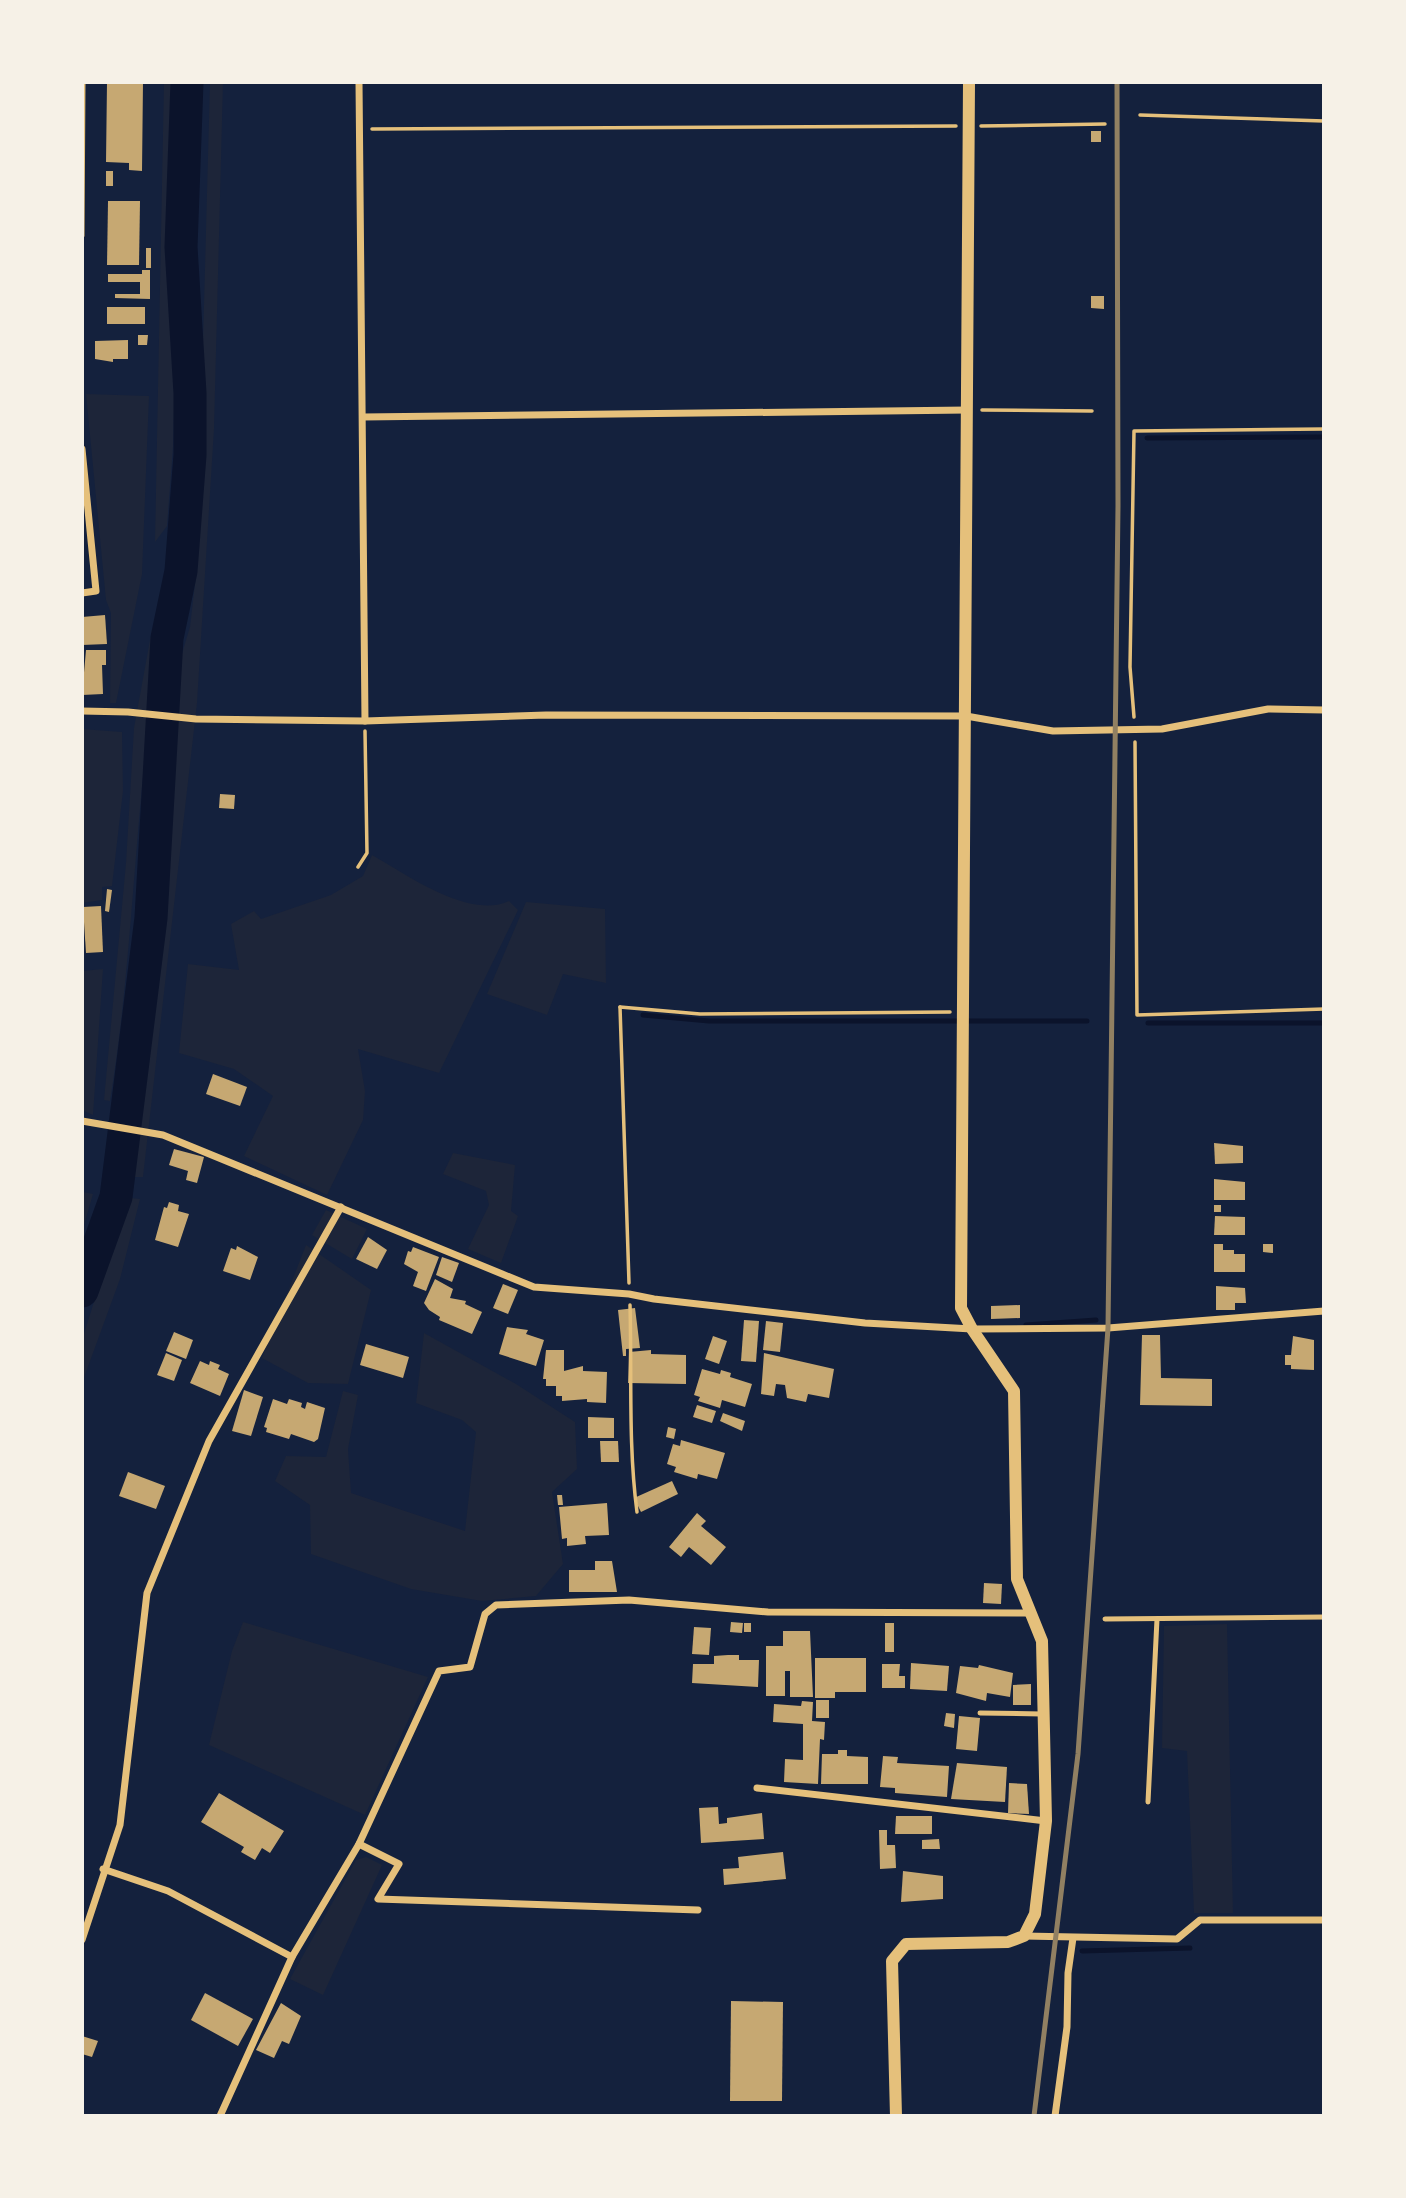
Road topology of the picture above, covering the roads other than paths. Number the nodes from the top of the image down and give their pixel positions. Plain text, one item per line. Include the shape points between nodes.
1 (83, 82) edge
2 (359, 82) edge
3 (969, 82) edge
4 (82, 179) edge
5 (82, 236) edge
6 (969, 410) junction
7 (363, 417) junction
8 (82, 449) edge
9 (83, 476) edge
10 (82, 593) edge
11 (1324, 710) edge
12 (82, 712) edge
13 (966, 716) junction
14 (365, 721) junction
15 (82, 1121) edge
16 (341, 1207) junction
17 (1324, 1311) edge
18 (972, 1329) junction
19 (1031, 1614) junction
20 (1324, 1617) edge
21 (1105, 1619) dead end
22 (1157, 1619) junction
23 (980, 1713) dead end
24 (1045, 1714) junction
25 (757, 1788) dead end
26 (1148, 1802) dead end
27 (1046, 1821) junction
28 (359, 1844) junction
29 (103, 1869) junction
30 (698, 1910) dead end
31 (1324, 1920) edge
32 (1024, 1936) junction
33 (1073, 1938) junction
34 (82, 1940) edge
35 (292, 1957) junction
36 (220, 2116) edge
37 (897, 2116) edge
38 (1055, 2116) edge

1 - 4 lane
2 - 7 street
3 - 6 street
4 - 5 lane
6 - 7 street
6 - 13 street
7 - 14 street
8 - 9 street
9 - 10 street via 96,591
11 - 13 street via 1268,709 1135,730 1053,731
12 - 14 street
13 - 14 street via 546,715
13 - 18 street via 961,1308
15 - 16 street via 163,1135
16 - 18 street via 534,1287 865,1323
16 - 29 street via 209,1441 147,1593 120,1825
17 - 18 street via 1108,1328
18 - 19 street via 1014,1391 1017,1579
19 - 24 street via 1042,1642
19 - 28 street via 768,1612 629,1600 496,1605 485,1614 470,1667 439,1671
20 - 22 lane
21 - 22 lane
22 - 26 lane
23 - 24 lane
24 - 27 street
25 - 27 street
27 - 32 street via 1035,1914
28 - 30 street via 399,1864 378,1899
28 - 35 street
29 - 34 street
29 - 35 street via 168,1891
31 - 33 street via 1200,1920 1177,1939
32 - 33 street
32 - 37 street via 1008,1942 905,1944 892,1961
33 - 38 street
35 - 36 street

